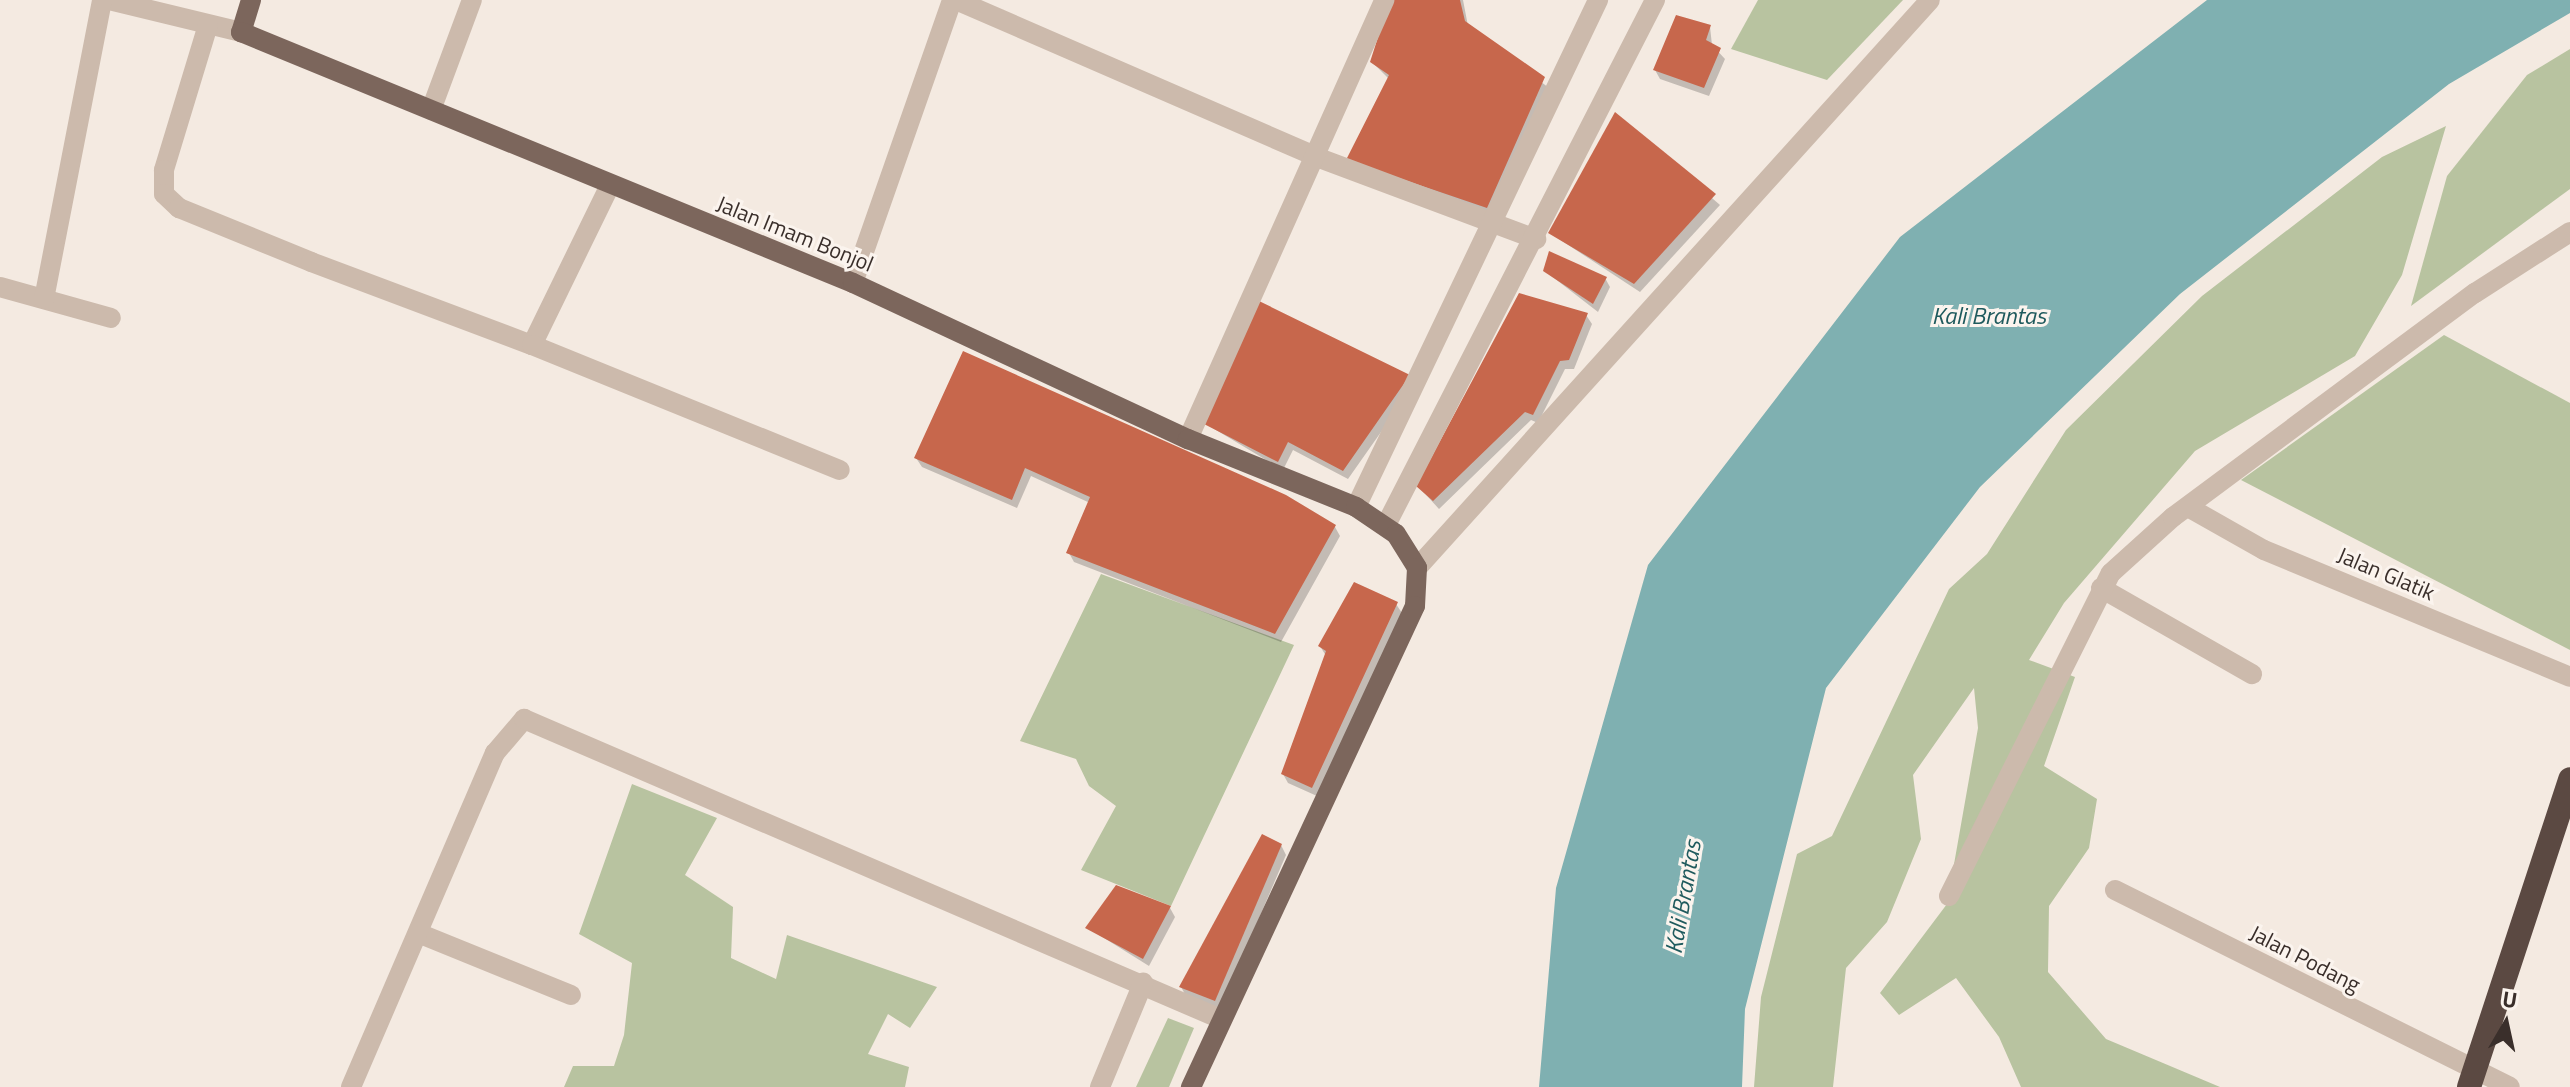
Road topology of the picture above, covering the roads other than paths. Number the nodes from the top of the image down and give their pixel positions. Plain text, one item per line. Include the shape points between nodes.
1 (102, 0) edge
2 (109, 0) edge
3 (251, 0) edge
4 (472, 0) edge
5 (954, 0) edge
6 (1384, 0) edge
7 (1598, 0) edge
8 (1655, 0) edge
9 (1930, 0) edge
10 (208, 25) junction
11 (241, 32) junction
12 (431, 110) junction
13 (1319, 158) junction
14 (610, 185) junction
15 (1489, 220) junction
16 (2570, 232) edge
17 (1536, 239) junction
18 (853, 283) junction
19 (0, 287) edge
20 (44, 299) junction
21 (111, 318) dead end
22 (532, 345) junction
23 (1188, 439) junction
24 (840, 470) dead end
25 (2188, 507) junction
26 (1372, 516) junction
27 (1417, 568) junction
28 (2101, 588) junction
29 (2252, 674) dead end
30 (2570, 677) edge
31 (2570, 779) edge
32 (2115, 890) dead end
33 (1949, 896) dead end
34 (418, 933) junction
35 (1151, 986) junction
36 (571, 995) dead end
37 (1221, 1019) junction
38 (2471, 1079) edge
39 (351, 1087) edge
40 (1100, 1087) edge
41 (1191, 1087) edge
42 (2510, 1087) edge

1 - 20 street
2 - 10 street
3 - 11 main road
4 - 12 street
5 - 13 street
5 - 18 street
6 - 13 street
7 - 15 street
8 - 17 street
9 - 27 street
10 - 11 street
10 - 22 street via 164,170 172,203
11 - 12 main road, Jalan Imam Bonjol
12 - 14 main road, Jalan Imam Bonjol
13 - 15 street
13 - 23 street
14 - 18 main road, Jalan Imam Bonjol
14 - 22 street
15 - 17 street
15 - 26 street
16 - 25 street via 2475,293
17 - 26 street
18 - 23 main road, Jalan Imam Bonjol
19 - 20 street
20 - 21 street
22 - 24 street
23 - 26 main road, Jalan Imam Bonjol
25 - 28 street
25 - 30 street, Jalan Glatik via 2264,550
26 - 27 main road
27 - 37 main road via 1415,606
28 - 29 street
28 - 33 street
31 - 38 highway
32 - 38 street, Jalan Podang
34 - 35 street via 502,741 516,721 533,719
34 - 36 street
34 - 39 street
35 - 37 street
35 - 40 street
37 - 41 main road
38 - 42 street, Jalan Podang

